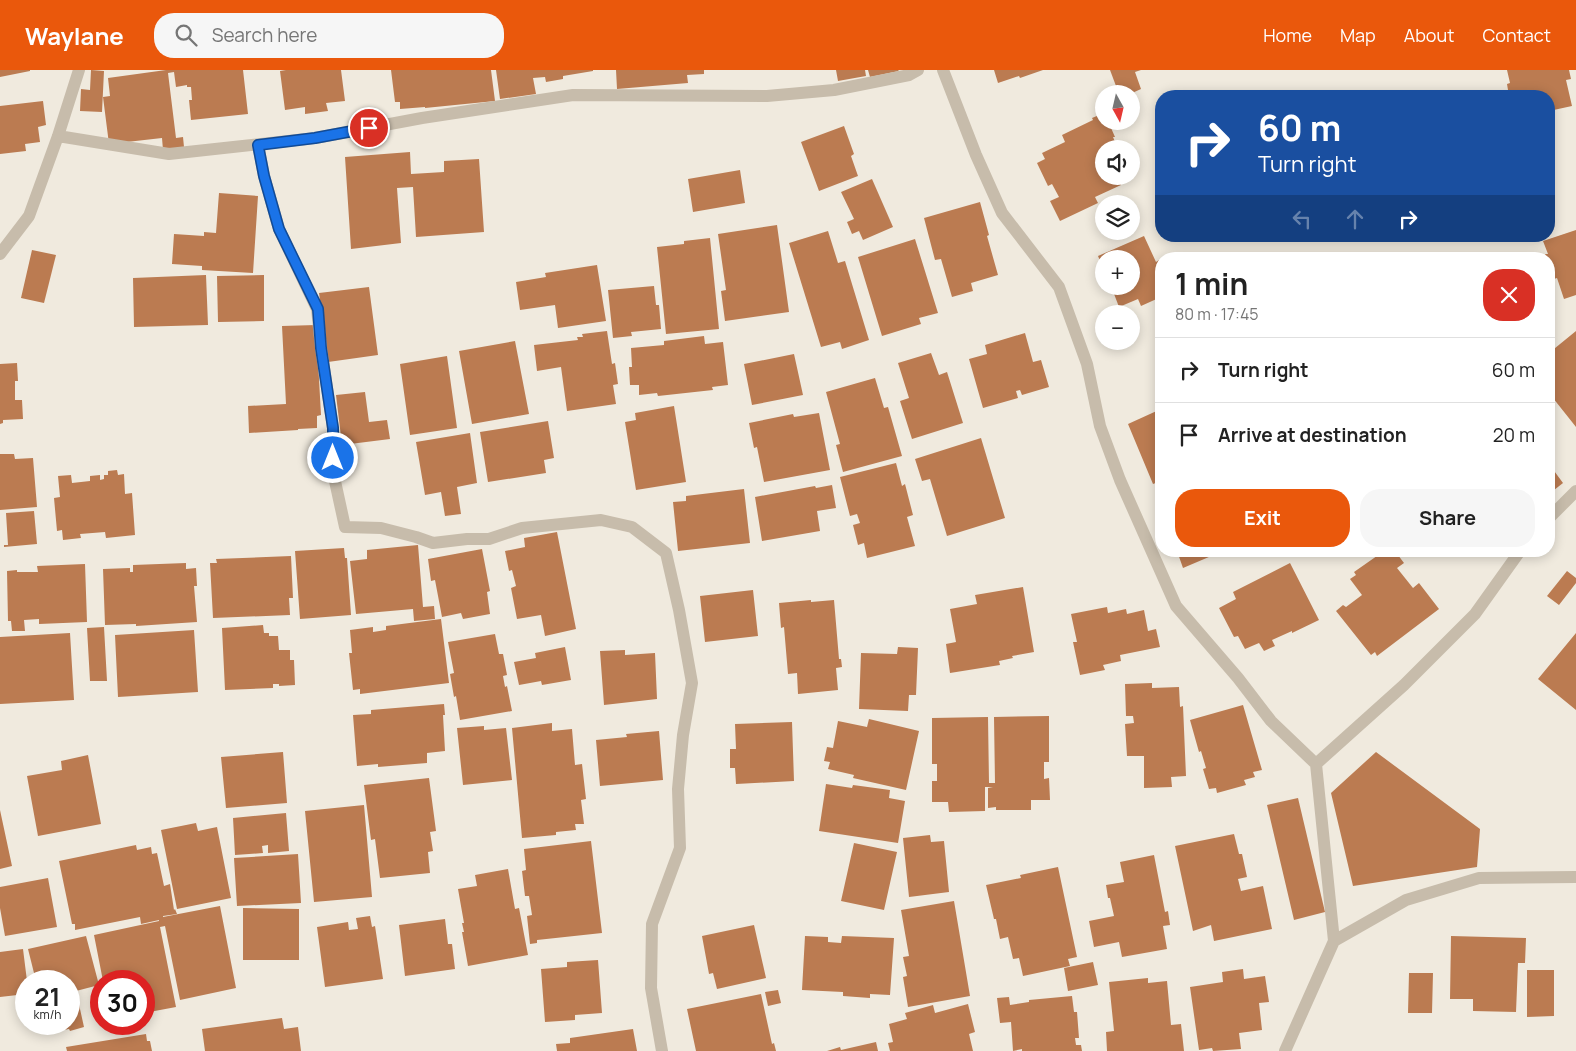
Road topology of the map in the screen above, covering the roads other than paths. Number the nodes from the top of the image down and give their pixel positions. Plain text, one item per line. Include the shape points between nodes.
1 (78, 70) edge
2 (918, 70) edge
3 (943, 70) edge
4 (58, 136) junction
5 (258, 145) junction
6 (0, 254) edge
7 (1576, 492) edge
8 (1555, 512) edge
9 (1516, 557) edge
10 (1316, 764) junction
11 (1576, 877) edge
12 (1334, 941) junction
13 (662, 1051) edge
14 (1285, 1051) edge

1 - 4 street
2 - 5 street via 909,75 834,90 767,96 573,95
3 - 10 street via 1002,213 1059,287 1087,364 1100,426 1120,480 1176,606 1271,721
4 - 5 street via 169,154
4 - 6 street via 30,216
5 - 13 street via 279,229 318,309 333,428 333,472 344,527 381,528 433,543 489,539 522,528 601,520 632,527 666,553 692,683 678,789 680,848 652,924 651,988
7 - 8 street
9 - 10 street via 1475,614 1404,686
10 - 12 street
11 - 12 street via 1479,878 1406,900
12 - 14 street

